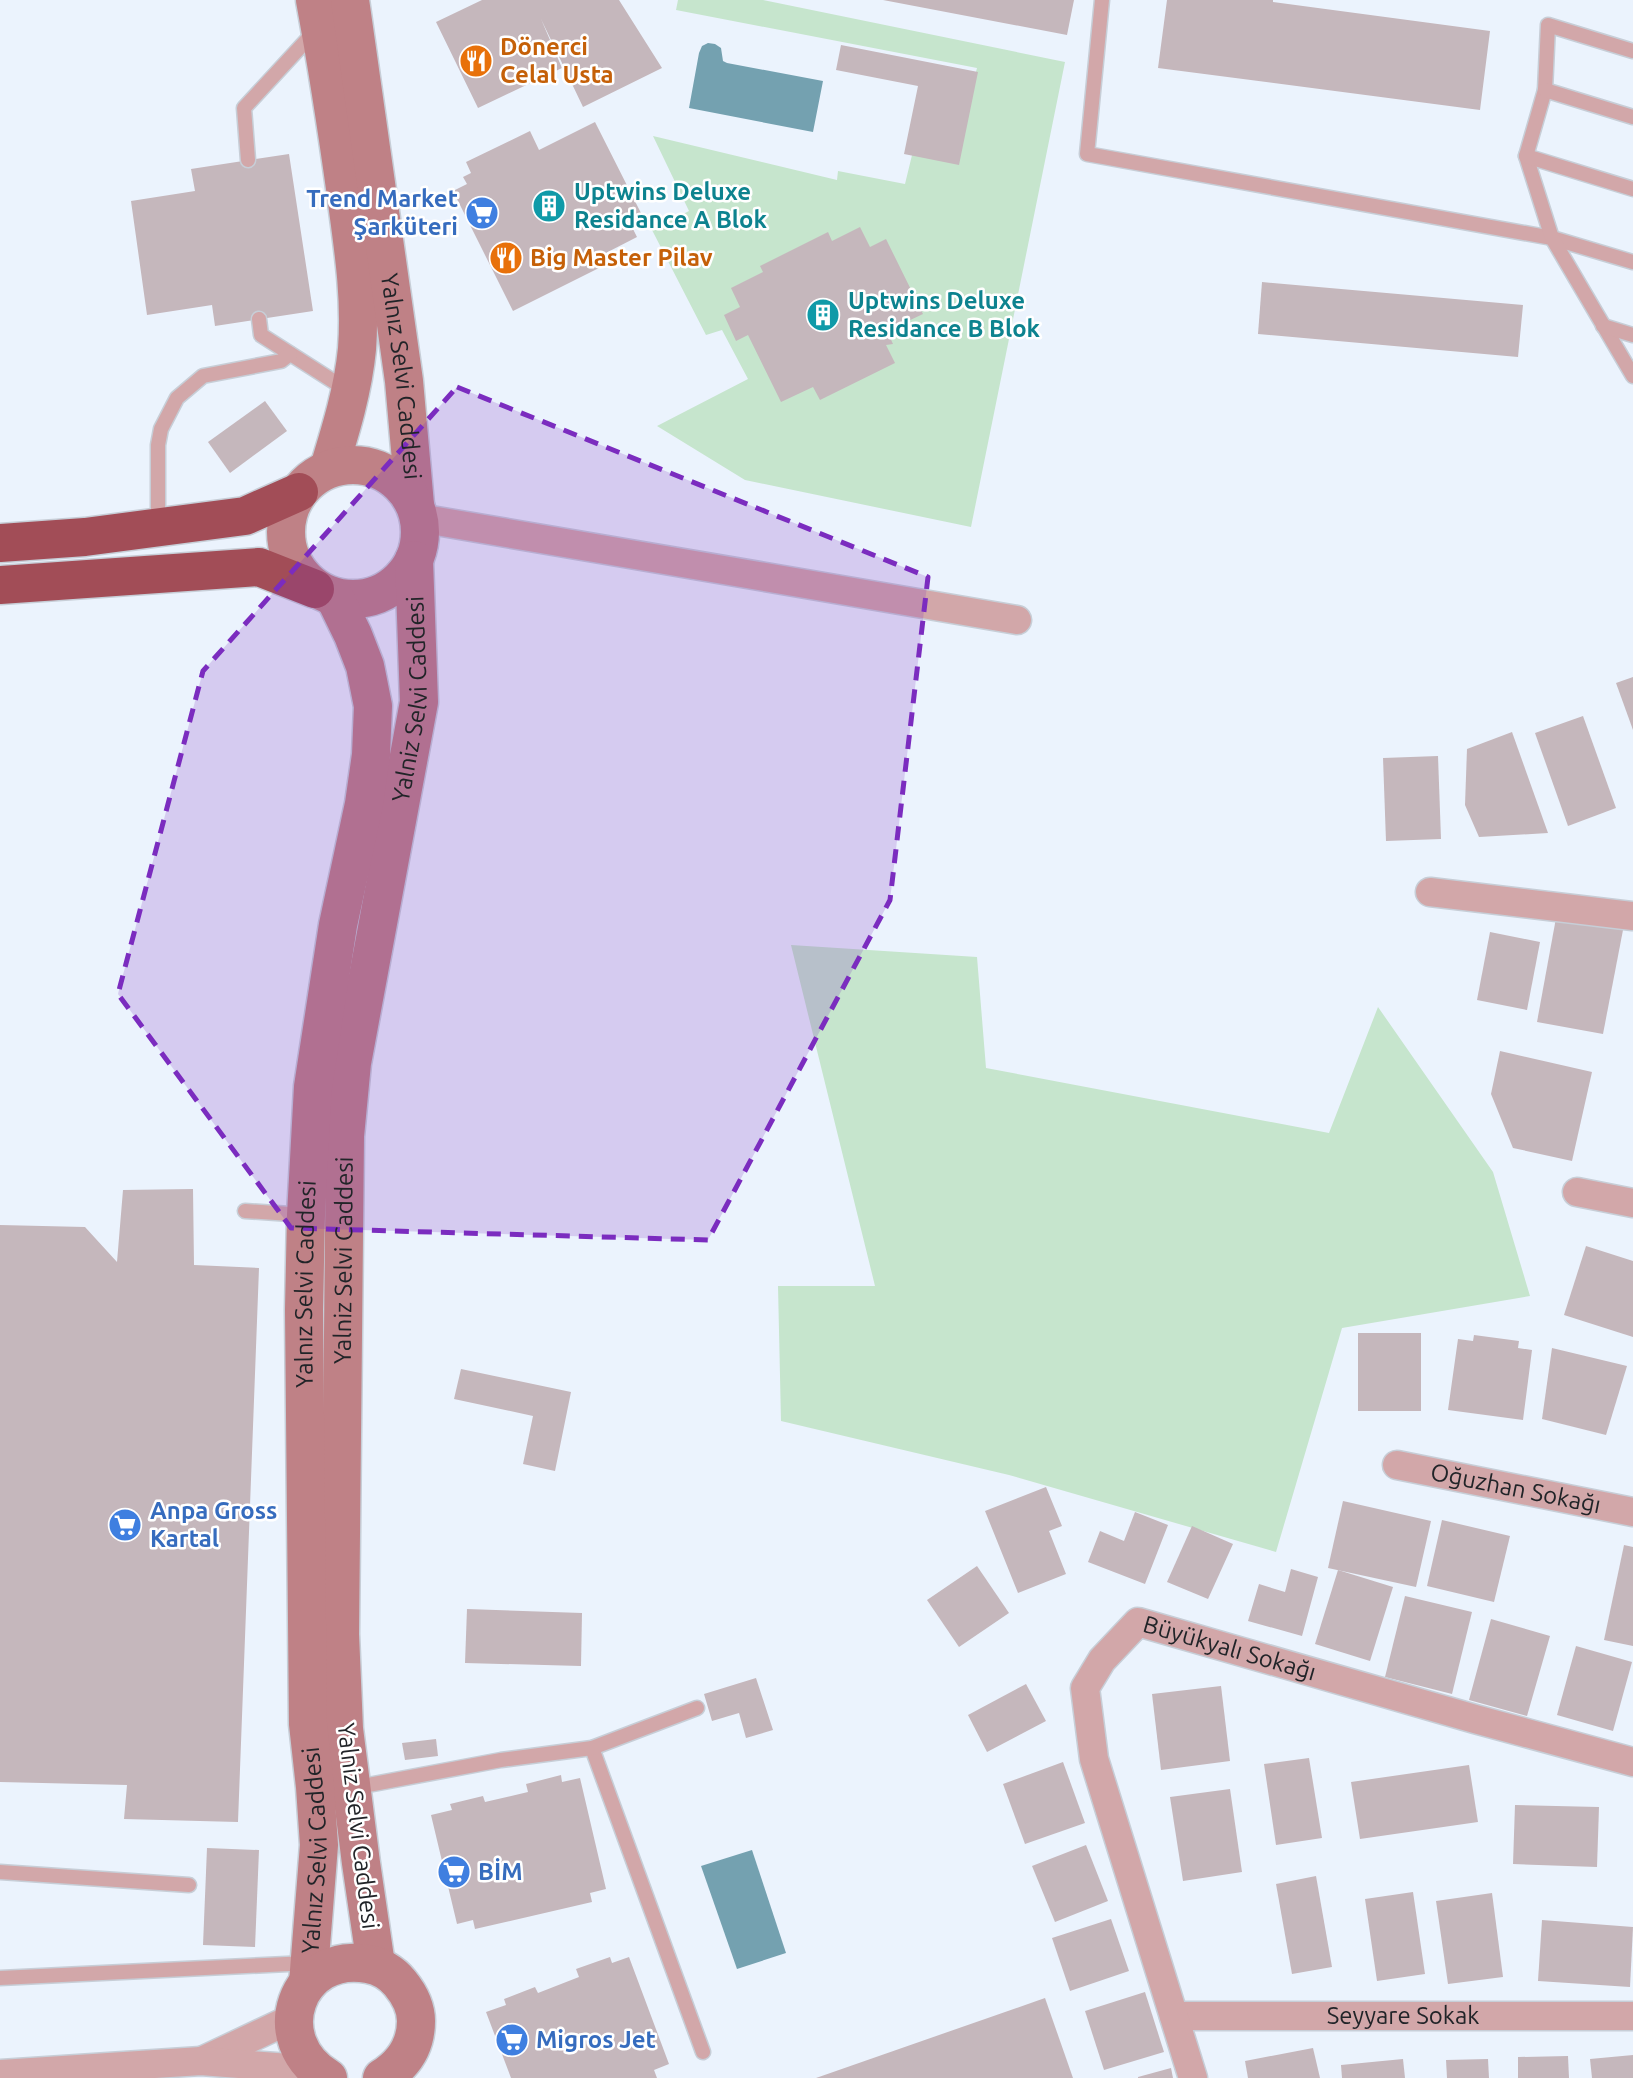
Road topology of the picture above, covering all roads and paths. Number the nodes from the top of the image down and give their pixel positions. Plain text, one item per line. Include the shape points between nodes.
1 (350, 0) edge
2 (1102, 0) edge
3 (317, 13) edge
4 (1633, 51) edge
5 (1545, 90) junction
6 (1633, 117) edge
7 (1526, 156) junction
8 (248, 160) dead end
9 (1633, 189) edge
10 (1552, 237) junction
11 (1633, 262) edge
12 (260, 319) dead end
13 (1603, 326) junction
14 (1633, 335) edge
15 (290, 354) junction
16 (1633, 376) edge
17 (351, 393) junction
18 (329, 468) junction
19 (299, 492) junction
20 (417, 512) junction
21 (158, 527) junction
22 (0, 543) edge
23 (414, 560) junction
24 (0, 585) edge
25 (325, 593) junction
26 (1017, 620) dead end
27 (1430, 892) dead end
28 (1626, 911) edge
29 (1577, 1192) dead end
30 (1633, 1203) edge
31 (245, 1211) dead end
32 (306, 1215) junction
33 (1397, 1465) dead end
34 (1633, 1511) edge
35 (697, 1708) dead end
36 (592, 1748) junction
37 (1633, 1762) edge
38 (352, 1788) junction
39 (0, 1872) edge
40 (189, 1885) dead end
41 (376, 1965) junction
42 (309, 1973) junction
43 (0, 1978) edge
44 (1174, 2016) junction
45 (1633, 2016) edge
46 (293, 2018) junction
47 (703, 2052) dead end
48 (201, 2061) junction
49 (0, 2074) edge
50 (322, 2074) edge
51 (391, 2075) edge
52 (1193, 2078) edge

1 - 20 street, Yalnız Selvi Caddesi via 404,381
2 - 10 lane via 1087,154
3 - 8 lane via 244,108
3 - 17 street, Yalnız Selvi Caddesi via 356,274 359,318
4 - 5 lane via 1548,25
5 - 6 lane
5 - 7 lane
7 - 9 lane
7 - 10 lane
10 - 11 lane
10 - 13 lane
12 - 15 lane via 261,335
13 - 14 lane
13 - 16 lane
15 - 17 lane
15 - 21 lane via 281,361 203,376 177,398 158,445
17 - 18 street, Yalnız Selvi Caddesi
18 - 19 street, Yalnız Selvi Caddesi
18 - 20 street, Yalnız Selvi Caddesi via 349,464 388,475 404,488
19 - 21 highway via 245,516
19 - 25 street, Yalnız Selvi Caddesi via 287,514 289,555 299,574
20 - 23 street, Yalnız Selvi Caddesi via 419,547
20 - 26 street
21 - 22 highway
23 - 25 street via 397,584 379,595 357,601
23 - 38 street, Yalniz Selvi Caddesi via 419,702 352,1063 345,1136 340,1634
24 - 25 highway via 259,567
25 - 32 street, Yalnız Selvi Caddesi via 353,635 373,706 364,804 338,925 313,1087
27 - 28 street
29 - 30 street
31 - 32 lane
32 - 42 street, Yalnız Selvi Caddesi via 308,1724 319,1845
33 - 34 street, Oğuzhan Sokağı
35 - 36 lane
36 - 38 lane
36 - 47 lane
37 - 44 street, Büyükyalı Sokağı via 1138,1622 1102,1660 1085,1688 1094,1759
38 - 41 street, Yalniz Selvi Caddesi
39 - 40 lane
41 - 42 street, Yalnız Selvi Caddesi via 339,1964
41 - 51 street via 402,1984 416,2013 416,2034 408,2054
42 - 43 lane
42 - 46 street, Yalnız Selvi Caddesi
44 - 45 street, Seyyare Sokak
44 - 52 street, Büyükyalı Sokağı
46 - 48 street
46 - 50 street via 302,2054
48 - 49 street
48 - 50 street

